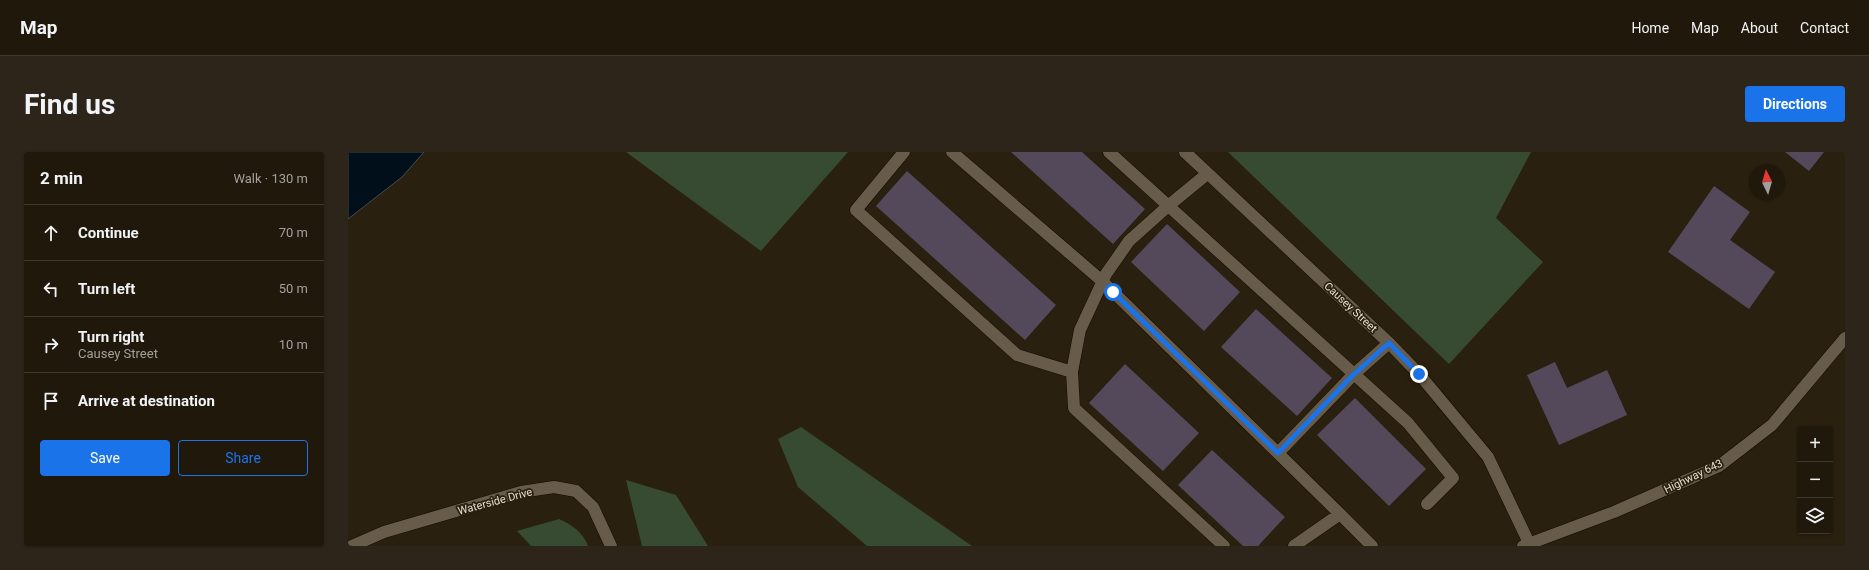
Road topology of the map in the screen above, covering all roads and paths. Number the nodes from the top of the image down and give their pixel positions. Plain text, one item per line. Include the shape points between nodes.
1 (904, 152) edge
2 (952, 152) edge
3 (1109, 152) edge
4 (1185, 152) edge
5 (1207, 174) junction
6 (1168, 206) junction
7 (1102, 281) junction
8 (1845, 338) edge
9 (1389, 343) junction
10 (1072, 372) junction
11 (1353, 375) junction
12 (1278, 453) junction
13 (1427, 504) dead end
14 (1340, 514) junction
15 (1526, 544) edge
16 (352, 546) edge
17 (610, 546) edge
18 (1224, 546) edge
19 (1294, 546) edge
20 (1372, 546) edge

1 - 10 street via 856,210 1017,355
2 - 7 street
3 - 6 street
4 - 5 street, Causey Street
5 - 6 street
5 - 9 street, Causey Street
6 - 7 street via 1129,241
6 - 11 street
7 - 10 street via 1080,330
7 - 12 street
8 - 15 street, Highway 643 via 1772,425 1719,466 1614,512
9 - 11 street
9 - 15 street, Causey Street via 1419,374 1488,457
10 - 18 street via 1074,408
11 - 12 street
11 - 13 street via 1408,423 1453,478
12 - 14 street
14 - 19 street
14 - 20 street
16 - 17 street, Waterside Drive via 399,527 522,492 554,487 576,491 593,507

